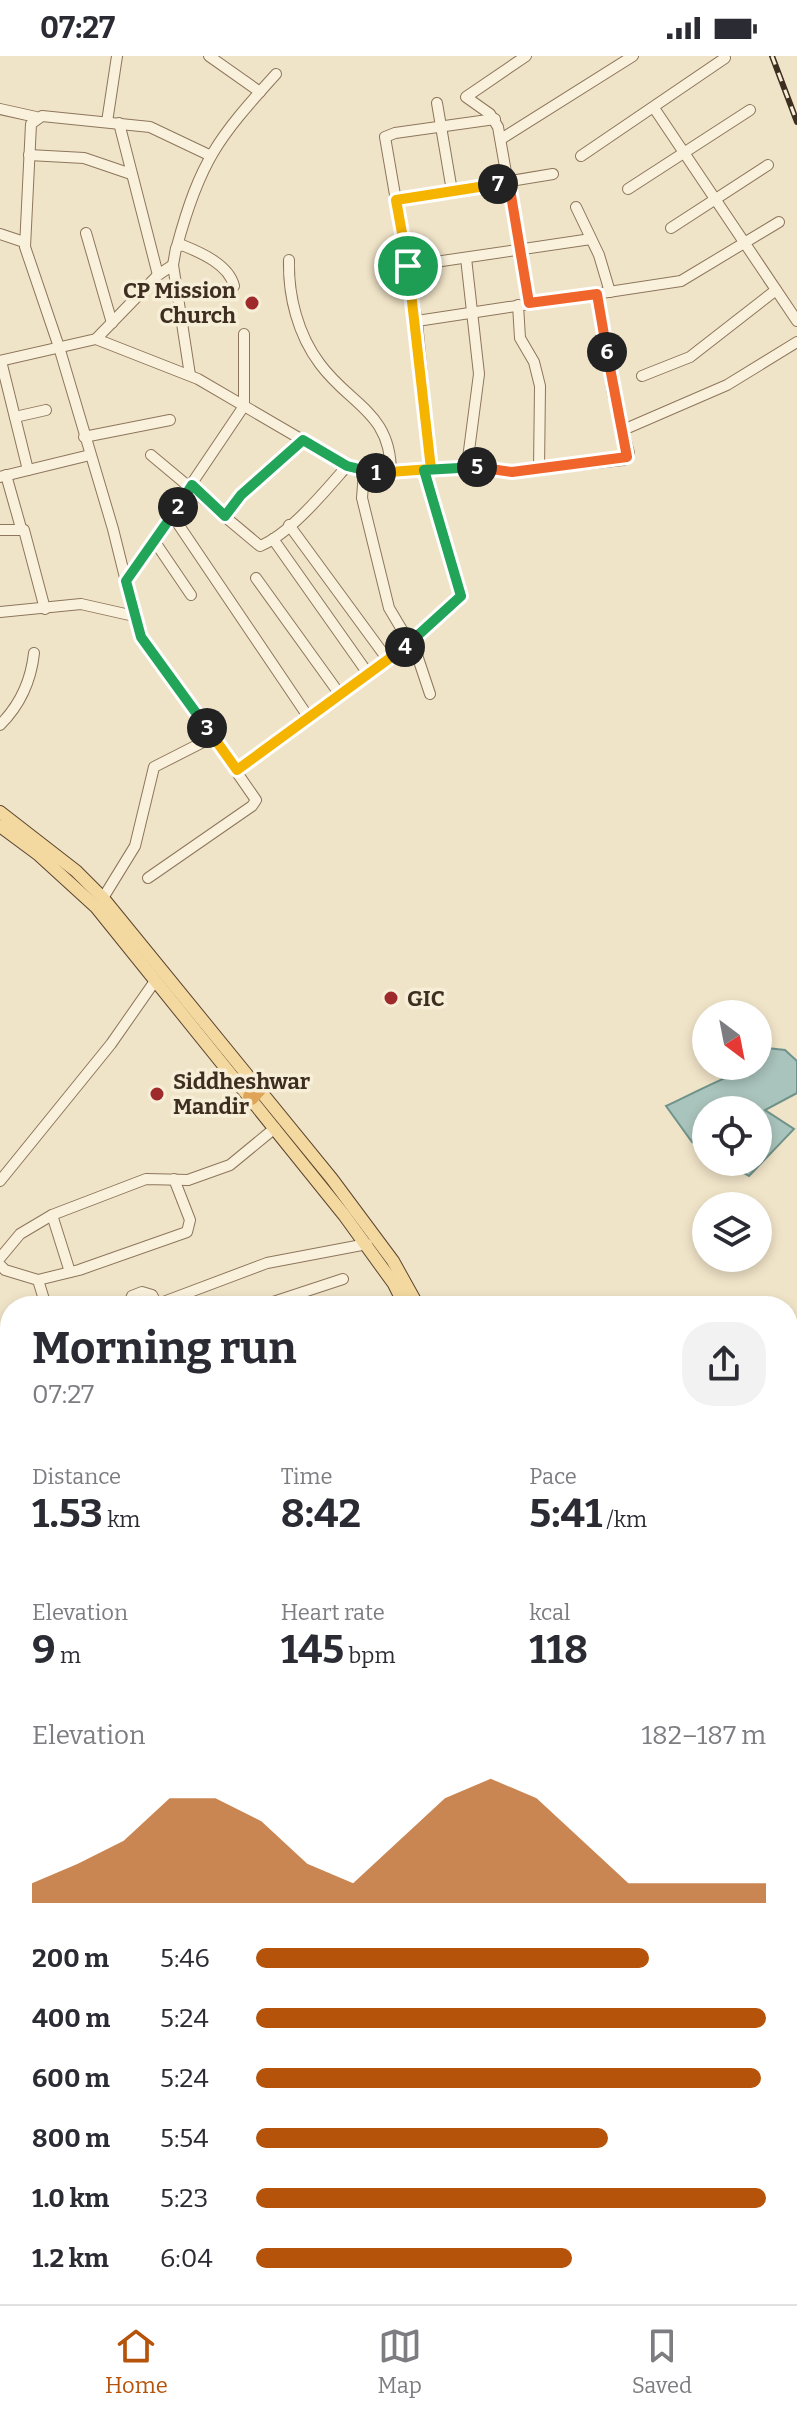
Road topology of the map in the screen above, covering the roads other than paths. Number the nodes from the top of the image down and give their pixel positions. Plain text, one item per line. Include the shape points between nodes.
1 (117, 56) edge
2 (209, 56) edge
3 (526, 56) edge
4 (633, 56) edge
5 (725, 58) edge
6 (276, 74) dead end
7 (260, 92) junction
8 (437, 103) dead end
9 (654, 108) junction
10 (0, 109) edge
11 (750, 110) dead end
12 (36, 117) junction
13 (495, 119) junction
14 (107, 122) junction
15 (119, 123) junction
16 (442, 127) junction
17 (501, 139) junction
18 (683, 151) junction
19 (29, 155) junction
20 (209, 155) junction
21 (581, 156) dead end
22 (768, 165) dead end
23 (131, 174) junction
24 (553, 174) dead end
25 (509, 183) junction
26 (628, 189) dead end
27 (452, 191) junction
28 (715, 199) junction
29 (396, 200) junction
30 (576, 207) dead end
31 (779, 222) dead end
32 (671, 228) dead end
33 (86, 233) dead end
34 (0, 234) edge
35 (591, 239) junction
36 (24, 242) junction
37 (745, 243) junction
38 (177, 246) junction
39 (521, 251) junction
40 (466, 258) junction
41 (289, 260) dead end
42 (173, 265) junction
43 (408, 266) junction
44 (158, 275) junction
45 (234, 286) dead end
46 (776, 290) junction
47 (610, 292) junction
48 (597, 294) junction
49 (523, 304) junction
50 (474, 314) junction
51 (417, 321) junction
52 (797, 321) edge
53 (112, 323) junction
54 (244, 334) dead end
55 (96, 339) junction
56 (797, 342) edge
57 (59, 347) junction
58 (0, 361) edge
59 (190, 375) junction
60 (642, 376) dead end
61 (244, 406) junction
62 (46, 410) dead end
63 (15, 417) junction
64 (170, 420) dead end
65 (623, 430) junction
66 (84, 437) junction
67 (303, 440) junction
68 (90, 455) junction
69 (151, 455) dead end
70 (347, 466) junction
71 (467, 466) junction
72 (28, 470) junction
73 (428, 470) junction
74 (539, 470) junction
75 (364, 472) junction
76 (391, 473) junction
77 (3, 476) edge
78 (192, 485) junction
79 (172, 515) junction
80 (225, 516) junction
81 (289, 525) junction
82 (21, 528) junction
83 (0, 530) edge
84 (273, 539) junction
85 (155, 542) junction
86 (256, 578) dead end
87 (126, 581) junction
88 (191, 595) dead end
89 (45, 609) junction
90 (0, 612) edge
91 (134, 616) junction
92 (410, 642) junction
93 (34, 653) dead end
94 (388, 660) junction
95 (369, 675) junction
96 (430, 694) dead end
97 (341, 696) junction
98 (309, 718) junction
99 (0, 725) edge
100 (213, 737) junction
101 (237, 770) junction
102 (0, 812) edge
103 (0, 826) edge
104 (148, 878) dead end
105 (103, 898) junction
106 (155, 981) junction
107 (254, 1093) junction
108 (275, 1128) junction
109 (174, 1179) junction
110 (0, 1181) edge
111 (52, 1215) junction
112 (367, 1244) junction
113 (0, 1258) edge
114 (0, 1265) edge
115 (70, 1272) junction
116 (343, 1279) dead end
117 (38, 1280) junction
118 (43, 1296) edge
119 (132, 1296) edge
120 (153, 1296) edge
121 (181, 1296) edge
122 (291, 1296) edge
123 (399, 1296) edge
124 (412, 1296) edge

1 - 14 street
2 - 7 street
3 - 13 street via 466,96
4 - 17 street
5 - 9 street
6 - 7 street
7 - 20 street
8 - 16 street
9 - 18 street
9 - 21 street
10 - 12 street
11 - 18 street
12 - 14 street
12 - 19 street
13 - 16 street
13 - 17 street
14 - 15 street
15 - 20 street via 159,130
15 - 23 street
16 - 27 street
16 - 29 street via 385,137
17 - 25 street
18 - 26 street
18 - 28 street
19 - 23 street via 84,158
19 - 36 street
20 - 38 street
22 - 28 street
23 - 44 street
24 - 25 street
25 - 27 street
25 - 39 street
27 - 29 street
28 - 32 street
28 - 37 street
29 - 43 street
30 - 35 street
31 - 37 street
33 - 53 street
34 - 36 street
35 - 39 street
35 - 47 street
36 - 57 street
37 - 46 street
37 - 47 street via 681,281
38 - 42 street
38 - 45 street via 224,268
39 - 40 street
39 - 49 street
40 - 43 street
40 - 50 street
41 - 76 street via 288,281 309,347 382,429
42 - 44 street
42 - 59 street
43 - 51 street
44 - 53 street
46 - 52 street
46 - 60 street via 690,357
47 - 48 street
48 - 49 street
48 - 65 street
49 - 50 street
49 - 74 street via 520,338 540,386
50 - 51 street
50 - 71 street via 479,382
51 - 73 street
53 - 55 street
54 - 61 street
55 - 57 street
55 - 59 street
56 - 65 street via 727,385
57 - 58 street
57 - 66 street
58 - 63 street
59 - 61 street
61 - 67 street
61 - 78 street
62 - 63 street
63 - 72 street
64 - 66 street
65 - 74 street via 629,453 623,460
66 - 68 street
67 - 70 street
67 - 80 street
68 - 72 street
68 - 87 street
69 - 78 street
70 - 75 street
70 - 81 street
71 - 73 street
71 - 74 street
72 - 77 street
73 - 76 street
73 - 92 street via 461,596
75 - 76 street
75 - 92 street via 362,498 389,608
77 - 82 street
78 - 79 street
78 - 80 street
79 - 85 street
79 - 98 street
80 - 84 street via 254,544
81 - 84 street
81 - 94 street
82 - 83 street
82 - 89 street
84 - 95 street
85 - 87 street
85 - 88 street
86 - 97 street
87 - 91 street
89 - 90 street
89 - 91 street via 81,604
91 - 100 street via 144,642
92 - 94 street
92 - 96 street
93 - 99 street via 31,678
94 - 95 street
95 - 97 street
97 - 98 street
98 - 101 street
100 - 101 street
100 - 105 street via 154,767 135,846
101 - 104 street via 254,795 252,806
102 - 105 main road
103 - 106 main road via 79,889
105 - 107 main road
106 - 107 main road
106 - 110 street
107 - 108 main road
107 - 124 main road via 376,1236
108 - 109 street via 230,1165 188,1180
108 - 112 main road
109 - 111 street via 146,1179
109 - 115 street via 190,1220 187,1232
111 - 113 street via 20,1234
111 - 115 street
112 - 121 street via 267,1263
112 - 123 main road
114 - 117 street
115 - 117 street
116 - 122 street
117 - 118 street
119 - 120 street

